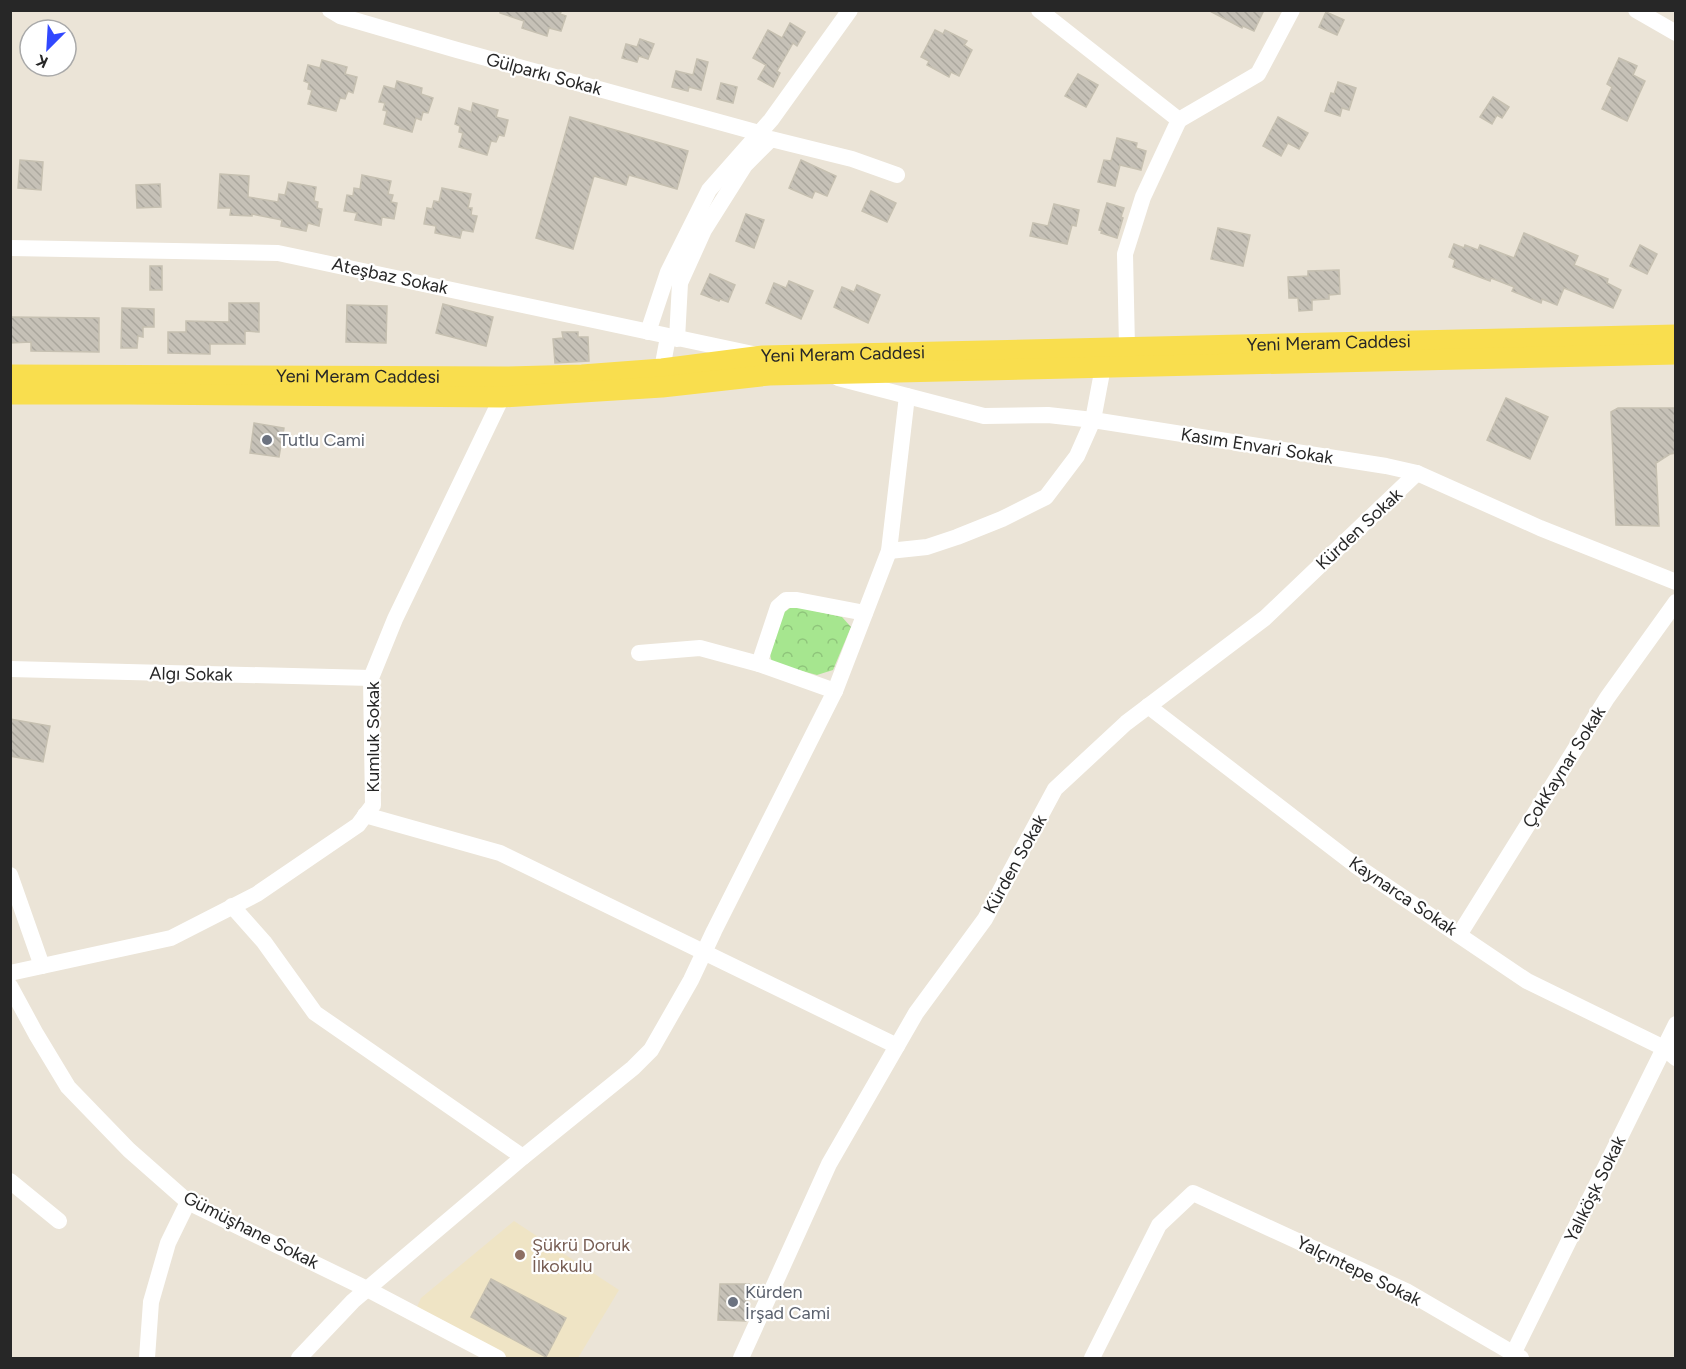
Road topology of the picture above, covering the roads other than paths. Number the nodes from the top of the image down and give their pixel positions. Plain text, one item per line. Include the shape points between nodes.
1 (330, 10) edge
2 (850, 10) edge
3 (1040, 10) edge
4 (1292, 10) edge
5 (1636, 10) edge
6 (1676, 33) edge
7 (1179, 120) junction
8 (759, 133) junction
9 (897, 175) dead end
10 (10, 248) edge
11 (648, 332) junction
12 (1676, 335) edge
13 (672, 338) junction
14 (1127, 347) junction
15 (1676, 354) edge
16 (763, 356) junction
17 (1102, 366) junction
18 (662, 369) junction
19 (822, 374) junction
20 (10, 375) edge
21 (10, 394) edge
22 (908, 396) junction
23 (502, 397) junction
24 (1093, 420) junction
25 (1417, 473) junction
26 (889, 551) junction
27 (1676, 582) edge
28 (1676, 602) edge
29 (865, 613) junction
30 (639, 654) dead end
31 (759, 664) junction
32 (10, 669) edge
33 (371, 678) junction
34 (835, 691) junction
35 (1148, 706) junction
36 (365, 815) junction
37 (10, 875) edge
38 (232, 906) junction
39 (1459, 935) junction
40 (704, 953) junction
41 (42, 966) junction
42 (10, 973) edge
43 (10, 986) edge
44 (1676, 1024) edge
45 (897, 1046) junction
46 (1670, 1053) edge
47 (523, 1156) junction
48 (10, 1181) edge
49 (188, 1202) junction
50 (59, 1221) dead end
51 (367, 1289) junction
52 (1515, 1357) edge
53 (147, 1359) edge
54 (299, 1359) edge
55 (498, 1359) edge
56 (741, 1359) edge
57 (1092, 1359) edge

1 - 8 street, Gülparkı Sokak via 457,50
2 - 8 street
3 - 7 street
4 - 7 street via 1258,74
5 - 6 street
7 - 14 street via 1143,197 1125,254
8 - 11 street via 710,190 668,272
9 - 13 street via 852,159 771,139 746,165 704,230 680,283
10 - 11 street, Ateşbaz Sokak via 278,253
11 - 13 street, Ateşbaz Sokak
12 - 14 main road, Yeni Meram Caddesi
13 - 16 street, Ateşbaz Sokak
13 - 18 street
14 - 16 main road, Yeni Meram Caddesi
15 - 17 main road, Yeni Meram Caddesi
16 - 18 main road, Yeni Meram Caddesi
17 - 19 main road, Yeni Meram Caddesi
17 - 24 street
18 - 20 main road, Yeni Meram Caddesi via 508,377
19 - 22 street, Kasım Envari Sokak
19 - 23 main road, Yeni Meram Caddesi
21 - 23 main road, Yeni Meram Caddesi
22 - 24 street, Kasım Envari Sokak via 984,416 1048,415
22 - 26 street
23 - 33 street, Kumluk Sokak via 395,619
24 - 25 street, Kasım Envari Sokak
24 - 26 street via 1077,456 1047,497 957,537 927,547
25 - 27 street, Kasım Envari Sokak
25 - 35 street, Kürden Sokak via 1265,618
26 - 29 street
28 - 39 street, ÇokKaynar Sokak via 1607,698
29 - 31 street via 786,600 778,607
29 - 34 street
30 - 31 street via 700,648
31 - 34 street
32 - 33 street, Algı Sokak
33 - 36 street, Kumluk Sokak via 373,805
34 - 40 street
35 - 39 street, Kaynarca Sokak via 1355,865
35 - 45 street, Kürden Sokak via 1055,789 985,919
36 - 38 street, Kumluk Sokak via 358,825 257,894
36 - 40 street via 500,853
37 - 41 street
38 - 41 street, Kumluk Sokak via 171,938
38 - 47 street via 264,942 315,1013
39 - 46 street, Kaynarca Sokak via 1527,981
40 - 45 street
40 - 47 street via 651,1050
41 - 42 street, Kumluk Sokak
43 - 49 street, Gümüşhane Sokak via 68,1087 129,1150
44 - 46 street, Yalıköşk Sokak
45 - 56 street, Kürden Sokak via 829,1164
46 - 52 street, Yalıköşk Sokak
47 - 51 street
48 - 50 street
49 - 51 street, Gümüşhane Sokak
49 - 53 street via 168,1243 151,1302
51 - 54 street
51 - 55 street, Gümüşhane Sokak
52 - 57 street, Yalçıntepe Sokak via 1406,1291 1193,1193 1160,1225

